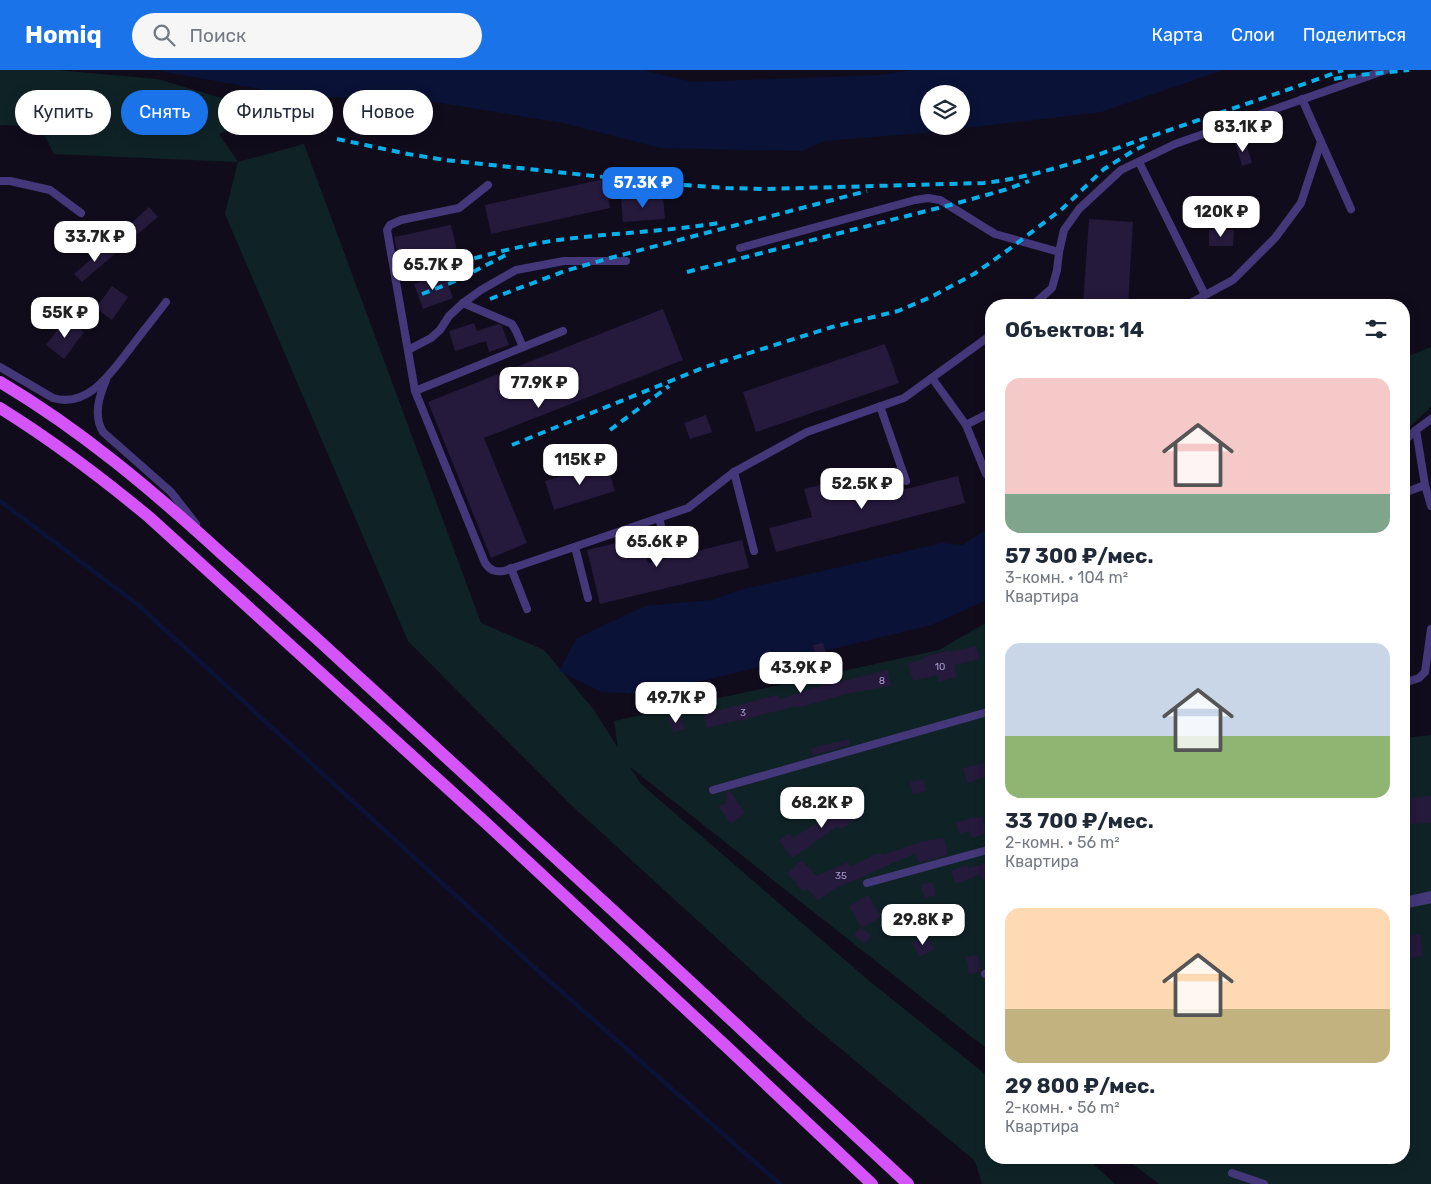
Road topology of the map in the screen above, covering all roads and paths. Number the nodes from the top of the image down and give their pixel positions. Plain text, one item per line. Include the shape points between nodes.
1 (1386, 70) edge
2 (1302, 99) junction
3 (1321, 142) junction
4 (1139, 162) junction
5 (0, 181) edge
6 (488, 186) dead end
7 (1351, 209) dead end
8 (81, 213) dead end
9 (740, 248) dead end
10 (1059, 252) junction
11 (626, 261) dead end
12 (1205, 295) junction
13 (1042, 299) edge
14 (1198, 299) edge
15 (166, 302) dead end
16 (463, 303) junction
17 (563, 331) dead end
18 (985, 339) edge
19 (523, 347) junction
20 (408, 350) junction
21 (0, 367) edge
22 (107, 378) junction
23 (932, 378) junction
24 (0, 382) edge
25 (415, 392) junction
26 (880, 406) junction
27 (0, 408) edge
28 (985, 415) edge
29 (1431, 419) edge
30 (966, 425) junction
31 (1416, 430) junction
32 (1410, 436) edge
33 (734, 472) junction
34 (985, 472) edge
35 (906, 481) dead end
36 (1425, 485) junction
37 (1410, 490) edge
38 (1431, 506) edge
39 (659, 518) junction
40 (210, 543) junction
41 (575, 547) junction
42 (668, 552) dead end
43 (754, 552) dead end
44 (511, 568) junction
45 (588, 598) dead end
46 (527, 609) dead end
47 (1431, 629) edge
48 (1410, 681) edge
49 (985, 713) edge
50 (713, 790) dead end
51 (985, 851) edge
52 (867, 883) dead end
53 (1431, 897) edge
54 (1410, 902) edge
55 (1232, 1173) dead end
56 (872, 1184) edge
57 (908, 1184) edge
58 (1264, 1184) edge

1 - 2 lane
2 - 3 lane
2 - 4 lane via 1176,144
3 - 7 lane
3 - 12 lane via 1301,203 1275,238 1233,280
4 - 10 lane via 1121,170 1079,209 1064,230
4 - 12 lane
5 - 8 lane via 50,190
6 - 20 lane via 458,208 401,220 387,230
9 - 10 lane via 928,198 950,205 995,234
10 - 13 lane via 1052,288
11 - 16 lane via 564,261 516,270
12 - 14 lane
15 - 22 lane
16 - 19 lane via 512,324
16 - 20 lane via 431,338
17 - 19 lane
18 - 23 lane
19 - 25 lane
20 - 25 lane
21 - 22 lane via 60,400 84,395
22 - 40 lane via 98,405 103,432 171,492
23 - 26 lane via 904,398
23 - 30 lane
24 - 40 main road via 74,429 140,481
25 - 44 lane via 485,564 496,572
26 - 33 lane via 807,432
26 - 35 lane
27 - 56 main road via 66,452 149,517 729,1048
28 - 30 lane
29 - 31 lane
30 - 34 lane
31 - 32 lane
31 - 36 lane
33 - 39 lane via 688,508
33 - 43 lane
36 - 37 lane
36 - 38 lane
39 - 41 lane
39 - 42 lane
40 - 57 main road via 502,807
41 - 44 lane
41 - 45 lane
44 - 46 lane
47 - 48 lane via 1425,672
49 - 50 lane
51 - 52 lane
53 - 54 street
55 - 58 lane

